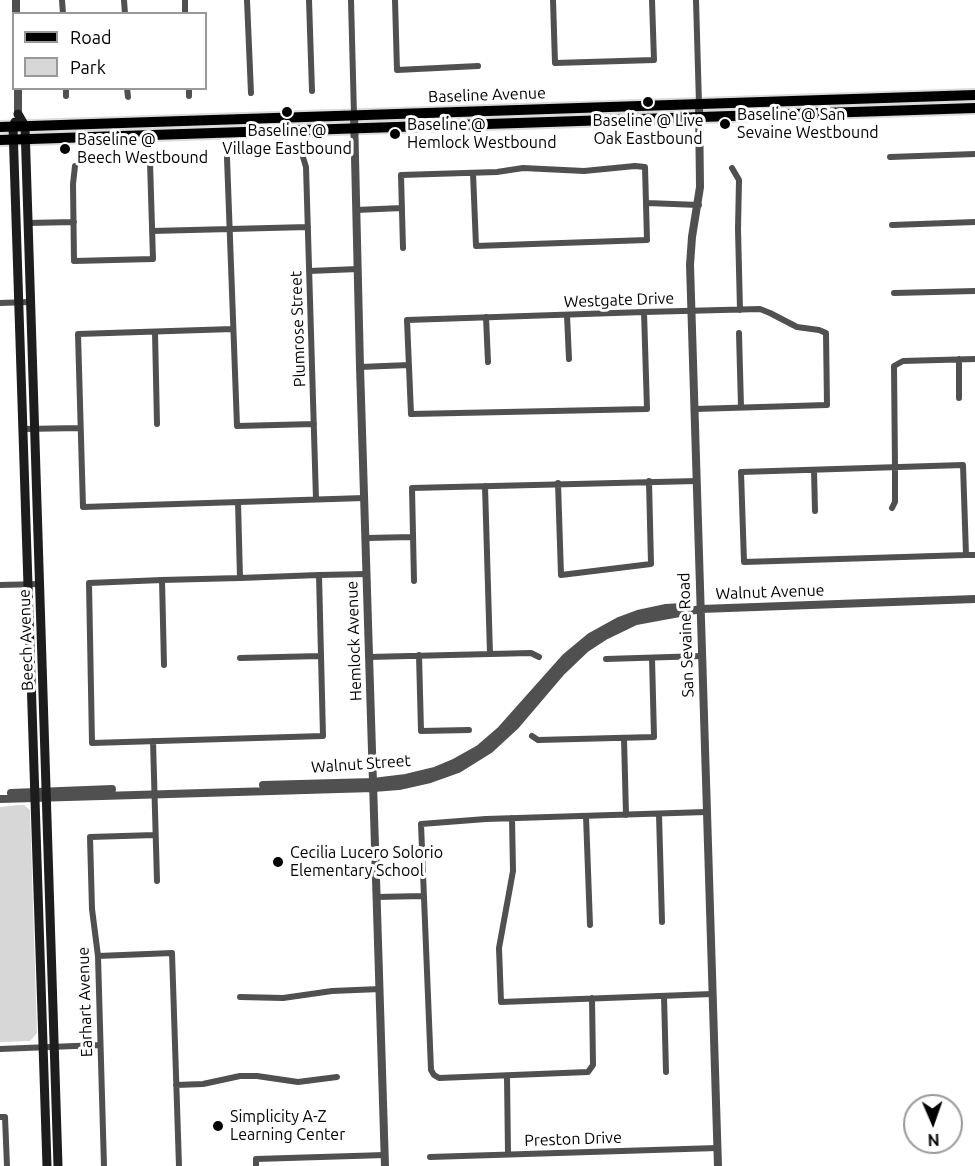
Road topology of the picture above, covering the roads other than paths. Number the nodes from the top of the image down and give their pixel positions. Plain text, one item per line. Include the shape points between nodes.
1 (247, 0) edge
2 (309, 0) edge
3 (351, 0) edge
4 (395, 0) edge
5 (553, 0) edge
6 (652, 0) edge
7 (696, 0) edge
8 (478, 66) dead end
9 (18, 90) edge
10 (127, 90) edge
11 (312, 91) dead end
12 (251, 93) dead end
13 (975, 95) edge
14 (128, 97) dead end
15 (699, 104) junction
16 (975, 108) edge
17 (18, 114) junction
18 (354, 115) junction
19 (699, 117) junction
20 (25, 126) junction
21 (0, 127) edge
22 (13, 127) junction
23 (354, 128) junction
24 (19, 139) junction
25 (0, 140) edge
26 (975, 154) edge
27 (303, 157) dead end
28 (890, 157) dead end
29 (227, 158) dead end
30 (150, 162) dead end
31 (75, 166) dead end
32 (732, 168) dead end
33 (473, 173) junction
34 (647, 203) junction
35 (699, 205) junction
36 (402, 208) junction
37 (356, 210) junction
38 (74, 222) junction
39 (975, 222) edge
40 (28, 223) junction
41 (892, 225) dead end
42 (308, 226) junction
43 (230, 229) junction
44 (152, 231) junction
45 (403, 248) dead end
46 (357, 269) junction
47 (309, 271) junction
48 (975, 291) edge
49 (894, 293) dead end
50 (20, 302) junction
51 (30, 302) junction
52 (0, 303) edge
53 (740, 310) junction
54 (644, 312) junction
55 (692, 312) junction
56 (567, 315) junction
57 (486, 317) junction
58 (233, 329) junction
59 (154, 332) junction
60 (739, 333) dead end
61 (569, 359) dead end
62 (959, 359) junction
63 (975, 359) edge
64 (488, 362) dead end
65 (409, 365) junction
66 (360, 367) junction
67 (959, 398) dead end
68 (741, 407) junction
69 (695, 408) junction
70 (158, 424) dead end
71 (314, 424) junction
72 (80, 428) junction
73 (29, 429) junction
74 (896, 467) junction
75 (813, 470) junction
76 (649, 481) junction
77 (697, 481) junction
78 (558, 483) junction
79 (485, 486) junction
80 (364, 498) junction
81 (316, 499) junction
82 (238, 502) junction
83 (892, 508) dead end
84 (815, 511) dead end
85 (413, 537) junction
86 (366, 538) junction
87 (966, 555) junction
88 (975, 555) edge
89 (367, 574) junction
90 (319, 575) junction
91 (240, 578) junction
92 (162, 580) junction
93 (414, 581) dead end
94 (29, 584) junction
95 (39, 584) junction
96 (0, 585) edge
97 (975, 599) edge
98 (701, 609) junction
99 (490, 654) junction
100 (419, 655) junction
101 (321, 656) junction
102 (369, 657) junction
103 (539, 657) dead end
104 (702, 657) junction
105 (240, 658) dead end
106 (652, 658) junction
107 (606, 659) dead end
108 (164, 665) dead end
109 (469, 730) dead end
110 (532, 736) dead end
111 (624, 738) junction
112 (153, 741) junction
113 (373, 785) junction
114 (154, 791) junction
115 (0, 793) edge
116 (40, 794) junction
117 (0, 799) edge
118 (706, 812) junction
119 (659, 814) junction
120 (626, 815) junction
121 (586, 816) junction
122 (512, 819) junction
123 (155, 835) junction
124 (157, 881) dead end
125 (424, 896) junction
126 (376, 897) junction
127 (662, 922) dead end
128 (590, 925) dead end
129 (98, 956) junction
130 (380, 989) junction
131 (712, 994) junction
132 (664, 996) junction
133 (240, 997) dead end
134 (592, 999) junction
135 (100, 1045) junction
136 (49, 1047) junction
137 (0, 1048) edge
138 (666, 1072) dead end
139 (507, 1076) junction
140 (337, 1077) dead end
141 (176, 1085) junction
142 (2, 1117) edge
143 (717, 1148) junction
144 (508, 1154) junction
145 (385, 1155) junction
146 (430, 1156) dead end
147 (256, 1162) edge
148 (7, 1166) edge
149 (47, 1166) edge
150 (58, 1166) edge
151 (104, 1166) edge
152 (179, 1166) edge
153 (385, 1166) edge
154 (718, 1166) edge

1 - 12 street
2 - 11 street
3 - 18 street
4 - 8 street via 397,70
5 - 6 street via 555,63 654,60
7 - 15 street
9 - 17 street, Beech Avenue
10 - 14 street
13 - 15 main road, Baseline Avenue
15 - 18 main road, Baseline Avenue
15 - 19 street, San Sevaine Road
16 - 19 main road, Baseline Avenue
17 - 20 main road
17 - 22 main road, Beech Avenue
18 - 20 main road, Baseline Avenue
18 - 23 street, Hemlock Avenue
19 - 23 main road, Baseline Avenue
19 - 35 street, San Sevaine Road
20 - 22 main road, Baseline Avenue
20 - 24 main road, Beech Avenue
21 - 22 main road, Baseline Avenue
22 - 24 main road, Beech Avenue
23 - 24 main road, Baseline Avenue
23 - 37 street, Hemlock Avenue
24 - 25 main road, Baseline Avenue
24 - 40 main road, Beech Avenue
24 - 50 main road, Beech Avenue
26 - 28 street
27 - 42 street, Plumrose Street
29 - 43 street
30 - 44 street
31 - 38 street
32 - 53 street via 739,180
33 - 34 street via 523,168 576,172 645,167
33 - 34 street via 476,246 647,240
33 - 36 street via 401,175
34 - 35 street
35 - 55 street, San Sevaine Road via 692,237
36 - 37 street
36 - 45 street
37 - 46 street, Hemlock Avenue
38 - 40 street
38 - 44 street via 74,261 153,259
39 - 41 street
40 - 51 main road, Beech Avenue
42 - 43 street
42 - 47 street, Plumrose Street
43 - 44 street
43 - 58 street
46 - 47 street
46 - 66 street, Hemlock Avenue
47 - 71 street, Plumrose Street
48 - 49 street
50 - 51 street
50 - 52 street
50 - 73 main road, Beech Avenue
51 - 73 main road, Beech Avenue
53 - 55 street, Westgate Drive
53 - 68 street, Westgate Drive via 760,309 797,327 826,333 827,405
54 - 55 street, Westgate Drive
54 - 56 street, Westgate Drive
54 - 65 street via 647,409 411,414
55 - 69 street, San Sevaine Road
56 - 57 street, Westgate Drive
56 - 61 street
57 - 64 street
57 - 65 street, Westgate Drive via 407,320
58 - 59 street
58 - 71 street via 237,426
59 - 70 street
59 - 72 street via 78,334
60 - 68 street
62 - 63 street
62 - 67 street
62 - 74 street via 895,364
65 - 66 street
66 - 80 street, Hemlock Avenue
68 - 69 street
69 - 77 street, San Sevaine Road
71 - 81 street, Plumrose Street
72 - 73 street
72 - 82 street via 83,507
73 - 94 main road, Beech Avenue
73 - 95 main road, Beech Avenue
74 - 75 street
74 - 83 street
74 - 87 street via 963,465
75 - 84 street
75 - 87 street via 741,472 744,562
76 - 77 street
76 - 78 street
76 - 78 street via 651,564 561,575
77 - 98 street, San Sevaine Road
78 - 79 street
79 - 85 street via 412,488
79 - 99 street
80 - 81 street
80 - 86 street, Hemlock Avenue
81 - 82 street
82 - 91 street
85 - 86 street
85 - 93 street
86 - 89 street, Hemlock Avenue
87 - 88 street
89 - 90 street
89 - 102 street, Hemlock Avenue
90 - 91 street
90 - 101 street
91 - 92 street
92 - 108 street
92 - 112 street via 89,583 92,743
94 - 95 street
94 - 96 street
94 - 116 main road, Beech Avenue
95 - 116 main road, Beech Avenue
97 - 98 street, Walnut Avenue
98 - 104 street, San Sevaine Road
98 - 113 street, Walnut Avenue via 636,621 600,639 570,663 502,739 458,769 399,786
99 - 100 street
99 - 103 street via 531,653
100 - 102 street
100 - 109 street via 421,731
101 - 105 street
101 - 112 street via 323,736
102 - 113 street, Hemlock Avenue
104 - 106 street
104 - 118 street, San Sevaine Road
106 - 107 street
106 - 111 street via 654,737
110 - 111 street via 538,740
111 - 120 street
112 - 114 street
113 - 114 street, Walnut Street
113 - 126 street, Hemlock Avenue
114 - 116 street, Walnut Street
114 - 123 street
115 - 116 street, Walnut Street
116 - 117 street, Walnut Street
116 - 136 main road, Beech Avenue
118 - 119 street
118 - 131 street, San Sevaine Road
119 - 120 street
119 - 127 street
120 - 121 street
121 - 122 street
121 - 128 street
122 - 125 street via 421,824
122 - 134 street via 513,871 499,948 501,1002
123 - 124 street
123 - 129 street, Earhart Avenue via 90,837
125 - 126 street
125 - 139 street via 431,1070 439,1078
126 - 130 street, Hemlock Avenue
129 - 135 street, Earhart Avenue
129 - 141 street via 172,953
130 - 133 street via 282,998
130 - 145 street, Hemlock Avenue
131 - 132 street
131 - 143 street, San Sevaine Road
132 - 134 street
132 - 138 street
134 - 139 street via 591,1070
135 - 136 street
135 - 151 street, Earhart Avenue
136 - 137 street
136 - 149 main road, Beech Avenue
136 - 150 main road, Beech Avenue
139 - 144 street
140 - 141 street via 298,1082 240,1076
141 - 152 street
142 - 148 street
143 - 144 street, Preston Drive
143 - 154 street, San Sevaine Road
144 - 146 street, Preston Drive
145 - 147 street
145 - 153 street, Hemlock Avenue

